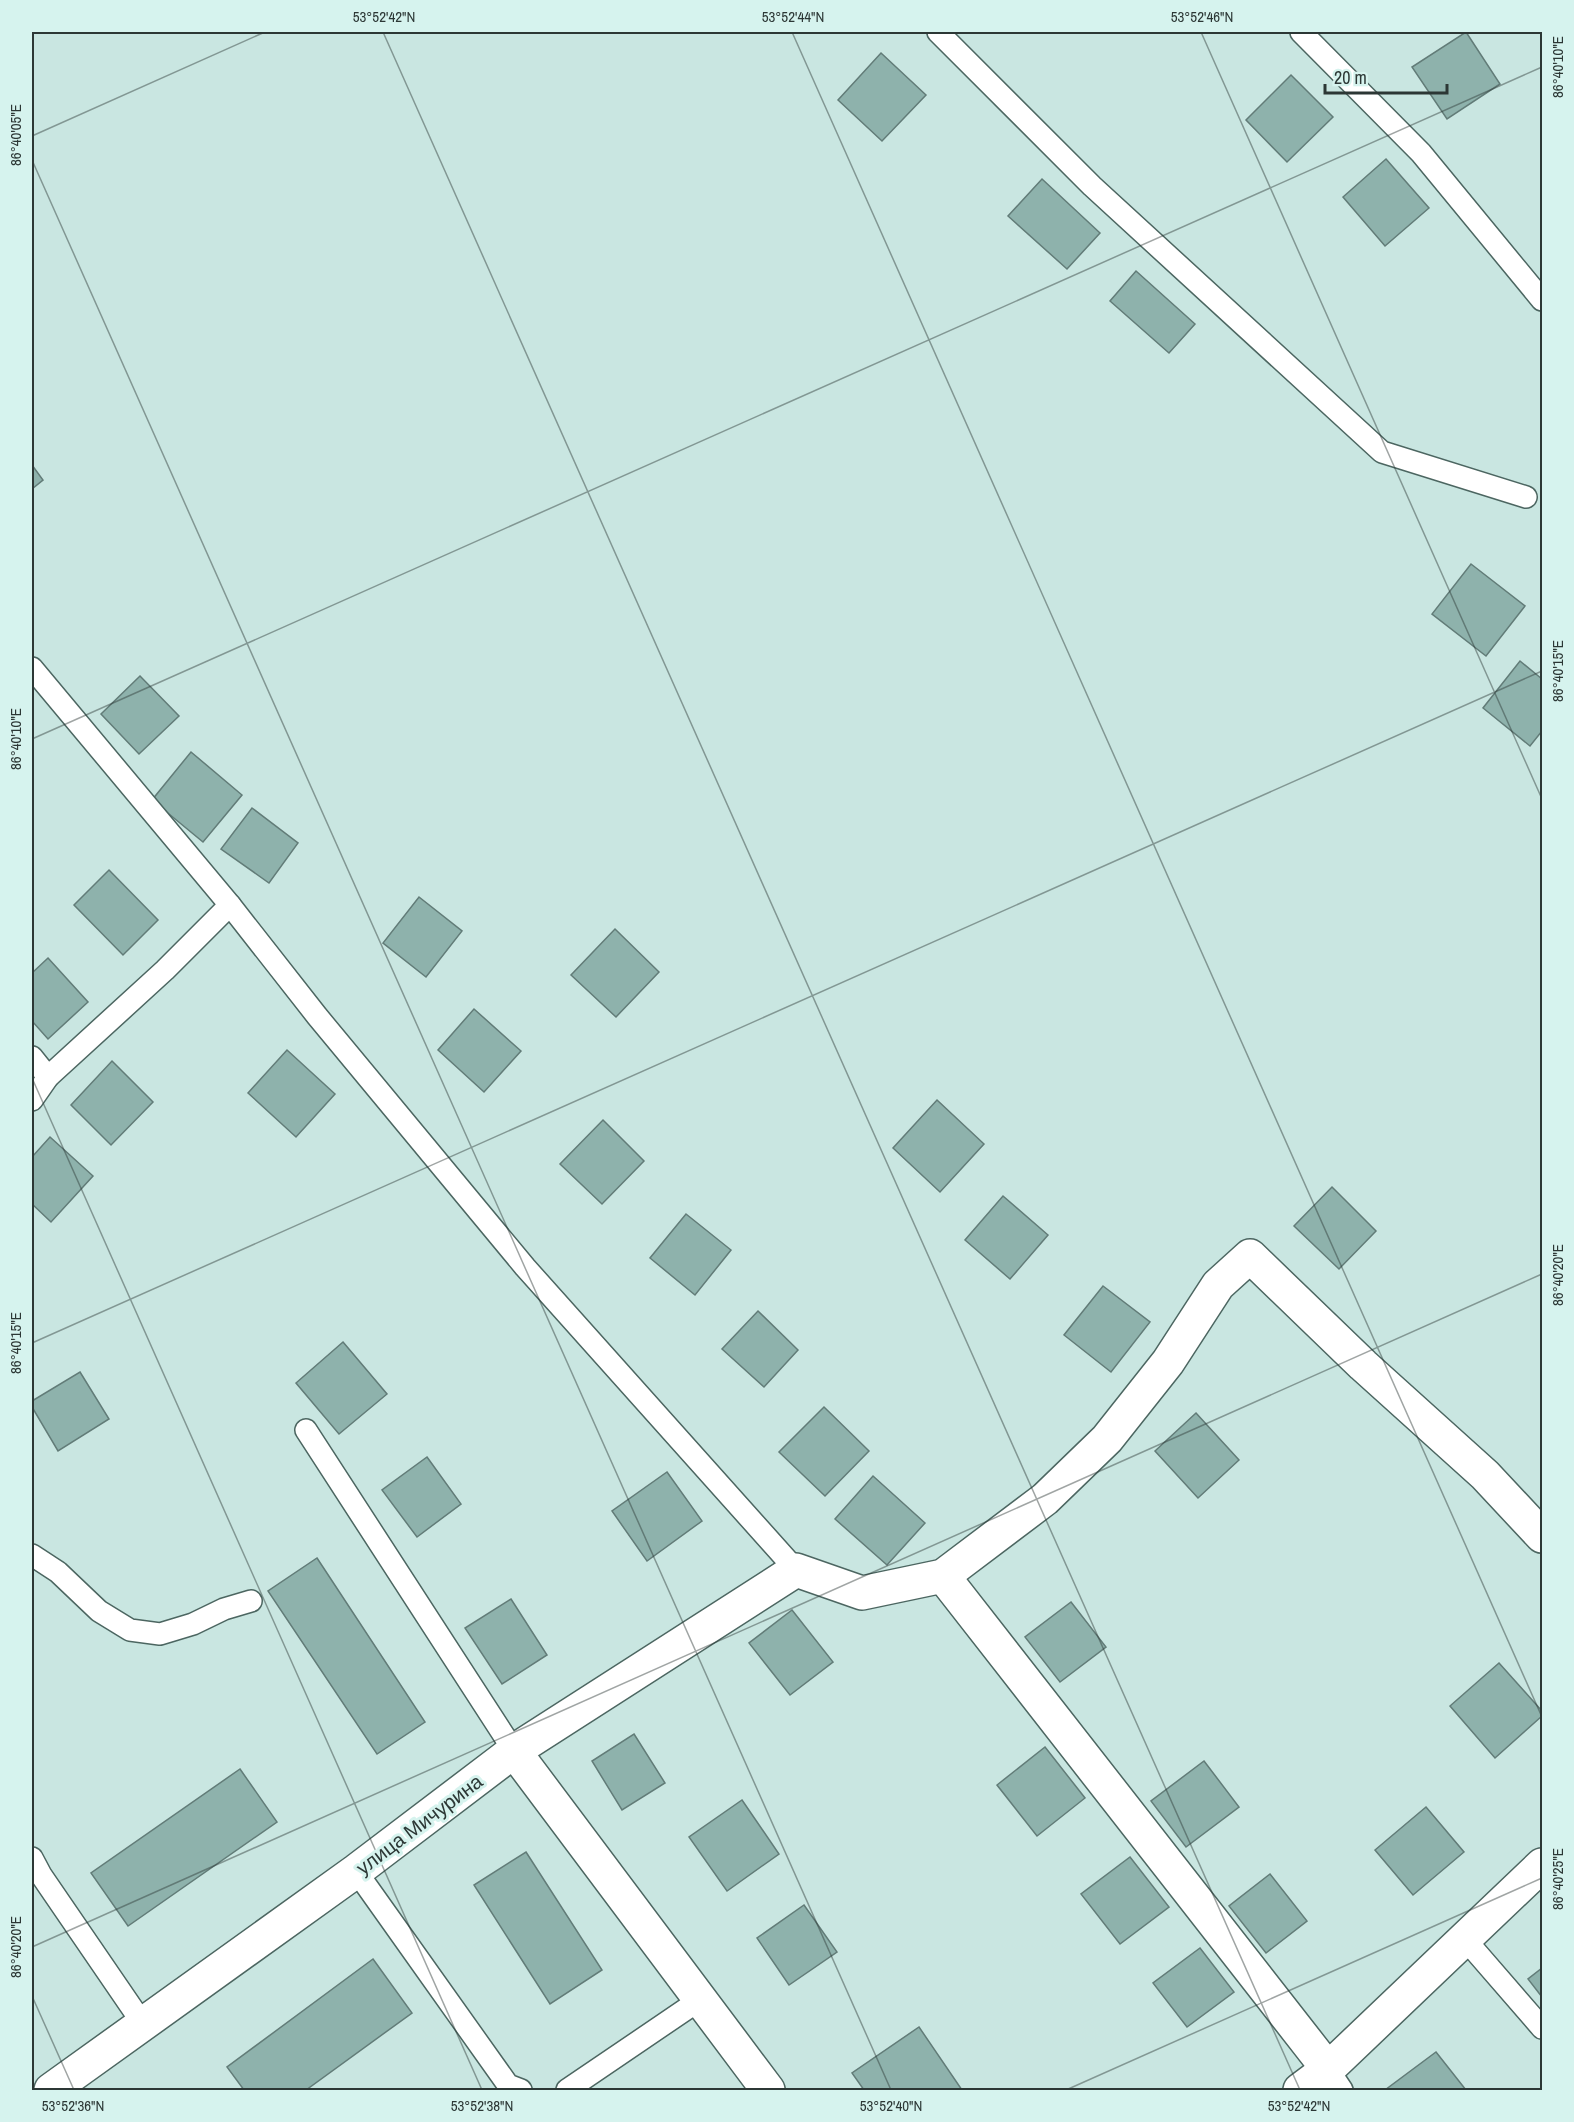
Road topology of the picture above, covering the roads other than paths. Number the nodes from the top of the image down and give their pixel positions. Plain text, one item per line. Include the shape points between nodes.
1 (938, 32) edge
2 (1301, 32) edge
3 (1542, 300) edge
4 (1526, 497) dead end
5 (32, 668) edge
6 (230, 905) junction
7 (32, 1057) edge
8 (48, 1077) junction
9 (32, 1100) edge
10 (306, 1430) dead end
11 (1542, 1536) edge
12 (32, 1555) edge
13 (796, 1569) junction
14 (943, 1576) junction
15 (251, 1601) dead end
16 (514, 1751) junction
17 (32, 1858) edge
18 (1542, 1865) edge
19 (356, 1871) junction
20 (1464, 1938) junction
21 (701, 1999) junction
22 (143, 2024) junction
23 (1542, 2028) edge
24 (1335, 2080) edge
25 (51, 2091) edge
26 (521, 2091) edge
27 (567, 2091) edge
28 (768, 2091) edge
29 (1300, 2091) edge

1 - 4 lane via 1092,186 1382,452
2 - 3 lane via 1421,153
5 - 6 lane
6 - 8 lane
6 - 13 lane via 525,1267
7 - 8 lane
8 - 9 lane
10 - 16 lane
11 - 14 street via 1485,1474 1363,1365 1250,1256 1218,1285 1168,1362 1107,1439 1045,1499
12 - 15 lane via 58,1572 99,1611 130,1630 160,1634
13 - 14 street via 862,1593
13 - 16 street, улица Мичурина
14 - 24 street
16 - 19 street, улица Мичурина
16 - 21 street
17 - 22 lane
18 - 20 street
19 - 22 street, улица Мичурина
19 - 26 lane via 508,2085
20 - 23 lane
20 - 24 street
21 - 27 lane
21 - 28 street
22 - 25 street, улица Мичурина
24 - 29 street

